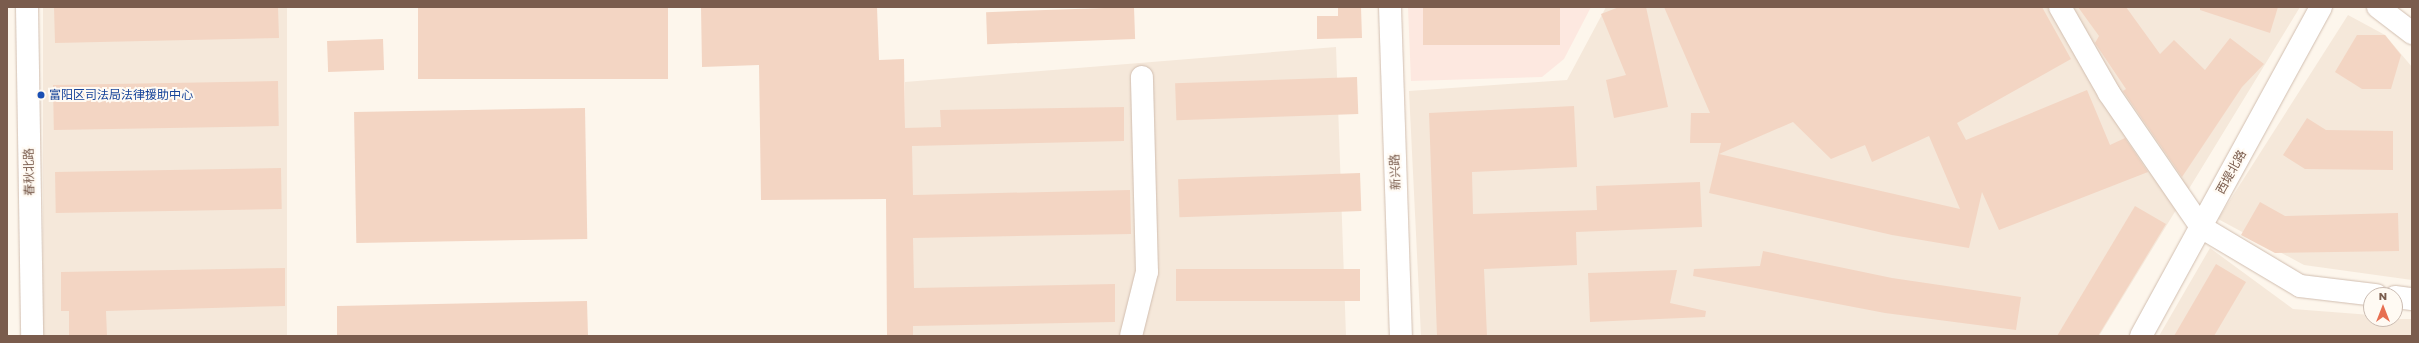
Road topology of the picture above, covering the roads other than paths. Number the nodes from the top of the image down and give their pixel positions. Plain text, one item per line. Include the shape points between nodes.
1 (27, 7) edge
2 (1390, 7) edge
3 (2060, 7) edge
4 (2321, 7) edge
5 (2378, 7) edge
6 (2412, 33) edge
7 (1142, 78) dead end
8 (2200, 227) junction
9 (2363, 293) edge
10 (32, 336) edge
11 (1131, 336) edge
12 (1401, 336) edge
13 (2141, 336) edge

1 - 10 street, 春秋北路
2 - 12 street, 新兴路
3 - 8 street via 2108,93
4 - 8 street, 西堤北路
5 - 6 street
7 - 11 street via 1147,272
8 - 9 street via 2300,286
8 - 13 street, 西堤北路

